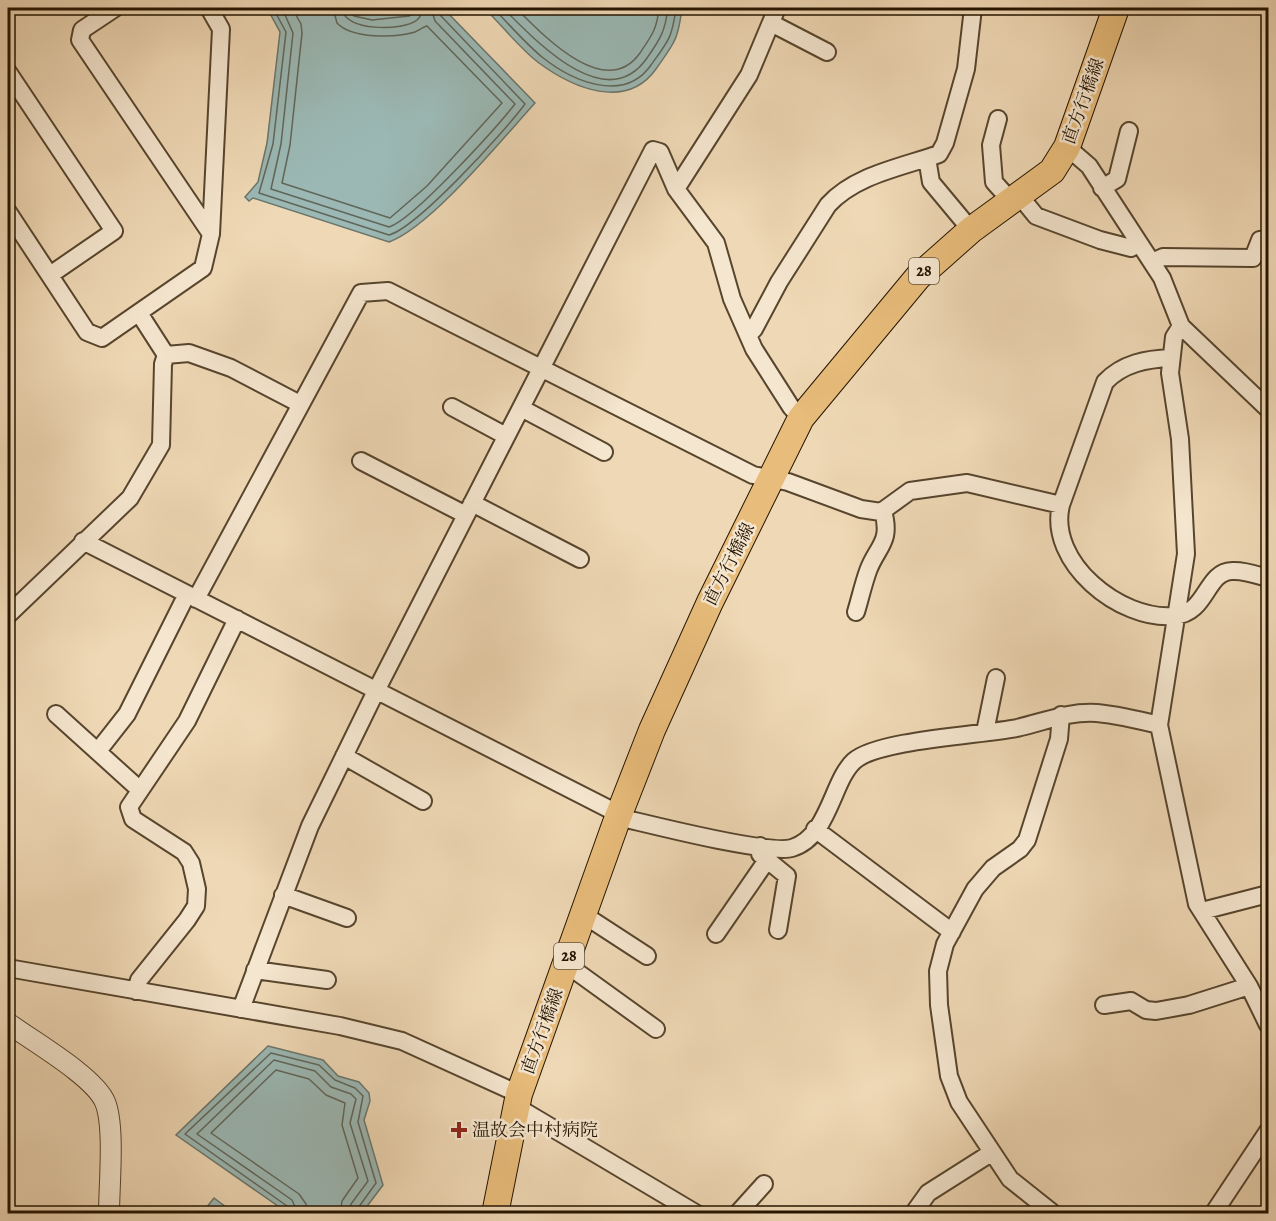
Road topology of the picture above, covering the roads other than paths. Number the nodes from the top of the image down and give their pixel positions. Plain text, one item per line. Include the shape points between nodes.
1 (115, 8) edge
2 (209, 8) edge
3 (973, 8) edge
4 (1116, 8) edge
5 (774, 15) edge
6 (826, 51) dead end
7 (8, 72) edge
8 (998, 119) dead end
9 (1129, 131) dead end
10 (1067, 147) junction
11 (927, 158) junction
12 (1102, 188) junction
13 (676, 189) junction
14 (1015, 198) junction
15 (8, 212) edge
16 (971, 230) junction
17 (211, 234) junction
18 (1269, 239) edge
19 (1139, 243) junction
20 (1152, 262) junction
21 (50, 274) junction
22 (139, 313) junction
23 (1181, 326) junction
24 (748, 335) junction
25 (166, 355) junction
26 (1172, 358) junction
27 (542, 367) junction
28 (300, 404) junction
29 (452, 408) dead end
30 (521, 408) junction
31 (1269, 409) edge
32 (801, 418) junction
33 (506, 436) junction
34 (604, 452) dead end
35 (361, 461) dead end
36 (771, 480) junction
37 (1061, 505) junction
38 (469, 509) junction
39 (883, 511) junction
40 (83, 541) junction
41 (580, 559) dead end
42 (1269, 578) edge
43 (192, 596) junction
44 (856, 612) dead end
45 (8, 615) edge
46 (1177, 616) junction
47 (237, 620) junction
48 (996, 678) dead end
49 (376, 691) junction
50 (56, 714) dead end
51 (1061, 715) junction
52 (1159, 725) junction
53 (985, 732) junction
54 (98, 751) junction
55 (344, 756) junction
56 (140, 790) junction
57 (423, 801) dead end
58 (618, 818) junction
59 (815, 830) junction
60 (764, 853) junction
61 (1269, 894) edge
62 (283, 895) junction
63 (1202, 911) junction
64 (584, 915) junction
65 (347, 918) dead end
66 (778, 930) dead end
67 (952, 932) junction
68 (716, 934) dead end
69 (647, 956) dead end
70 (566, 964) junction
71 (8, 968) edge
72 (255, 970) junction
73 (327, 980) dead end
74 (1249, 986) junction
75 (136, 991) junction
76 (1104, 1005) dead end
77 (241, 1009) junction
78 (8, 1023) edge
79 (1269, 1026) edge
80 (656, 1029) dead end
81 (518, 1101) junction
82 (1269, 1131) edge
83 (991, 1154) junction
84 (764, 1184) dead end
85 (110, 1214) edge
86 (495, 1214) edge
87 (697, 1214) edge
88 (737, 1214) edge
89 (913, 1214) edge
90 (1054, 1214) edge
91 (1213, 1214) edge

1 - 17 street via 82,30 80,39
2 - 17 street via 221,29
3 - 11 street via 966,69 945,143 939,154
4 - 10 main road, 直方行橋線 / 28
5 - 6 street
5 - 13 street via 749,75
7 - 21 street via 114,231
8 - 14 street via 991,145 994,182
9 - 12 street via 1117,179
10 - 12 street via 1089,166
10 - 14 main road, 直方行橋線 / 28 via 1052,171
11 - 16 street via 931,182
11 - 24 street via 851,185 838,194
12 - 19 street
13 - 24 street via 716,243 732,299
13 - 27 street via 660,152 653,150
14 - 16 main road, 直方行橋線 / 28
14 - 19 street via 1036,216 1100,240 1131,248
15 - 21 street
16 - 32 main road, 直方行橋線 / 28 via 918,277
17 - 22 street via 203,268
18 - 20 street via 1260,240 1252,258 1163,257
19 - 20 street
20 - 23 street
21 - 22 street via 87,332 102,338
22 - 25 street
23 - 26 street via 1174,338
23 - 31 street
24 - 32 street
25 - 28 street via 189,353 231,368
25 - 40 street via 161,445 130,498
26 - 37 street via 1138,362 1105,382
26 - 46 street via 1170,373 1180,439 1186,554
27 - 28 street via 388,291 361,292
27 - 30 street
27 - 36 street via 753,475
28 - 43 street
29 - 33 street
30 - 33 street
30 - 34 street
32 - 36 main road, 直方行橋線 / 28
33 - 38 street
35 - 38 street
36 - 39 street via 788,482 861,509
36 - 58 main road, 直方行橋線 / 28 via 700,623
37 - 39 street via 968,483 910,491
37 - 46 street via 1061,533 1071,559 1083,575 1109,598 1131,609
38 - 41 street
38 - 49 street
39 - 44 street via 887,524 882,548 868,569
40 - 43 street
40 - 45 street
42 - 46 street via 1230,571 1215,578 1199,604
43 - 47 street
43 - 54 street via 127,714
46 - 52 street
47 - 49 street
47 - 56 street via 187,721
48 - 53 street
49 - 55 street
49 - 58 street via 609,809
50 - 54 street
51 - 52 street via 1096,713
51 - 53 street via 1017,728
51 - 67 street via 1059,739 1027,840 975,889
52 - 63 street via 1193,888
53 - 59 street via 862,754 851,764
54 - 56 street
55 - 57 street
55 - 62 street via 310,826
56 - 75 street via 129,807 133,819 184,852 197,889 196,906 139,980
58 - 60 street
58 - 64 main road, 直方行橋線 / 28
59 - 60 street via 804,843
59 - 67 street
60 - 66 street via 788,876
60 - 68 street
61 - 63 street
62 - 65 street
62 - 72 street
63 - 74 street
64 - 69 street
64 - 70 main road, 直方行橋線 / 28
67 - 83 street via 938,971 949,1076
70 - 80 street
70 - 81 main road, 直方行橋線 / 28
71 - 75 street
72 - 73 street
72 - 77 street
74 - 76 street via 1156,1011 1131,1001
74 - 79 street
75 - 77 street
77 - 81 street via 402,1041
78 - 85 street via 93,1083 105,1102 110,1131
81 - 86 main road, 直方行橋線 / 28
81 - 87 street
82 - 91 street
83 - 89 street via 928,1193
83 - 90 street via 1010,1179
84 - 88 street

